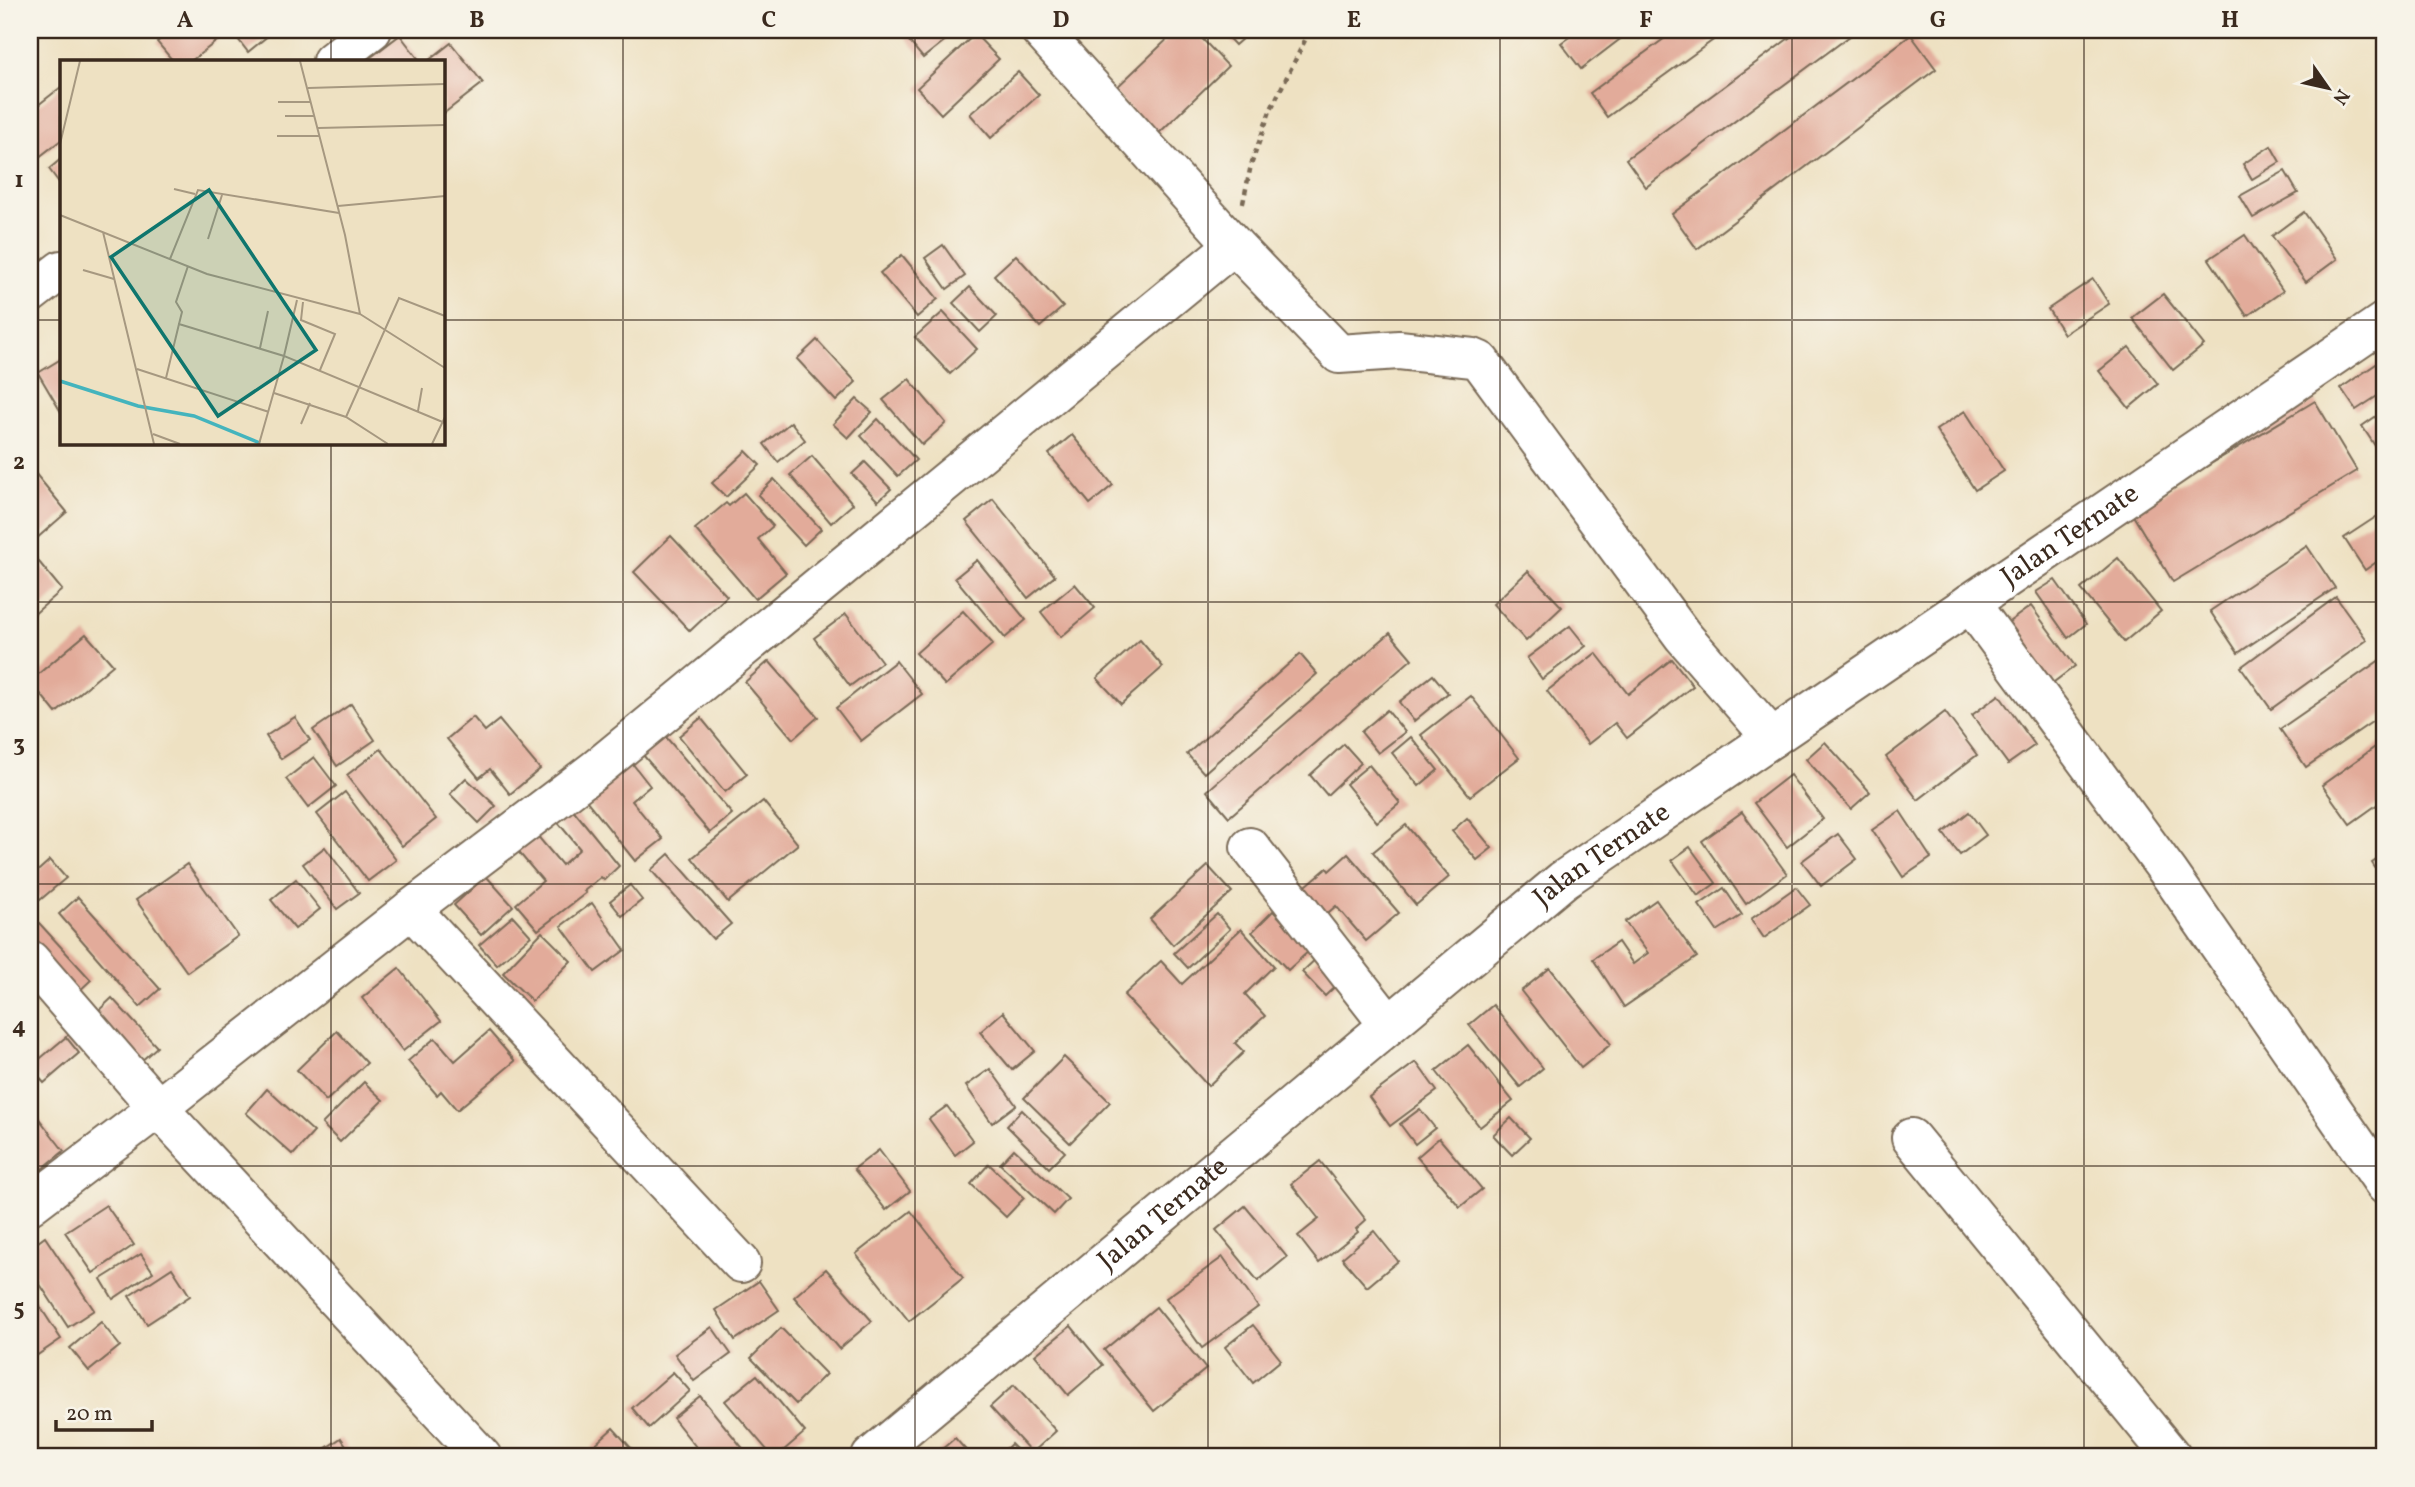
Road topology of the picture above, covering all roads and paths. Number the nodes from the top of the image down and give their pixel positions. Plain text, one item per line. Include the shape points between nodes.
1 (372, 30) edge
2 (1040, 30) edge
3 (1310, 30) edge
4 (333, 60) edge
5 (1234, 245) junction
6 (60, 271) edge
7 (30, 294) edge
8 (2385, 321) edge
9 (1970, 603) junction
10 (1772, 738) junction
11 (1250, 847) dead end
12 (411, 909) junction
13 (30, 960) edge
14 (1389, 1025) junction
15 (158, 1108) junction
16 (1911, 1138) dead end
17 (2385, 1185) edge
18 (30, 1205) edge
19 (741, 1263) dead end
20 (482, 1457) edge
21 (871, 1457) edge
22 (2172, 1457) edge

1 - 4 street
2 - 5 street
3 - 5 path via 1270,111 1251,165
5 - 10 street via 1339,354 1399,350 1480,361 1683,636
5 - 12 street via 596,769
6 - 7 street
8 - 9 street, Jalan Ternate
9 - 10 street, Jalan Ternate
9 - 17 street via 2169,873
10 - 14 street, Jalan Ternate via 1563,880
11 - 14 street
12 - 15 street
12 - 19 street
13 - 15 street
14 - 21 street, Jalan Ternate
15 - 18 street
15 - 20 street
16 - 22 street

